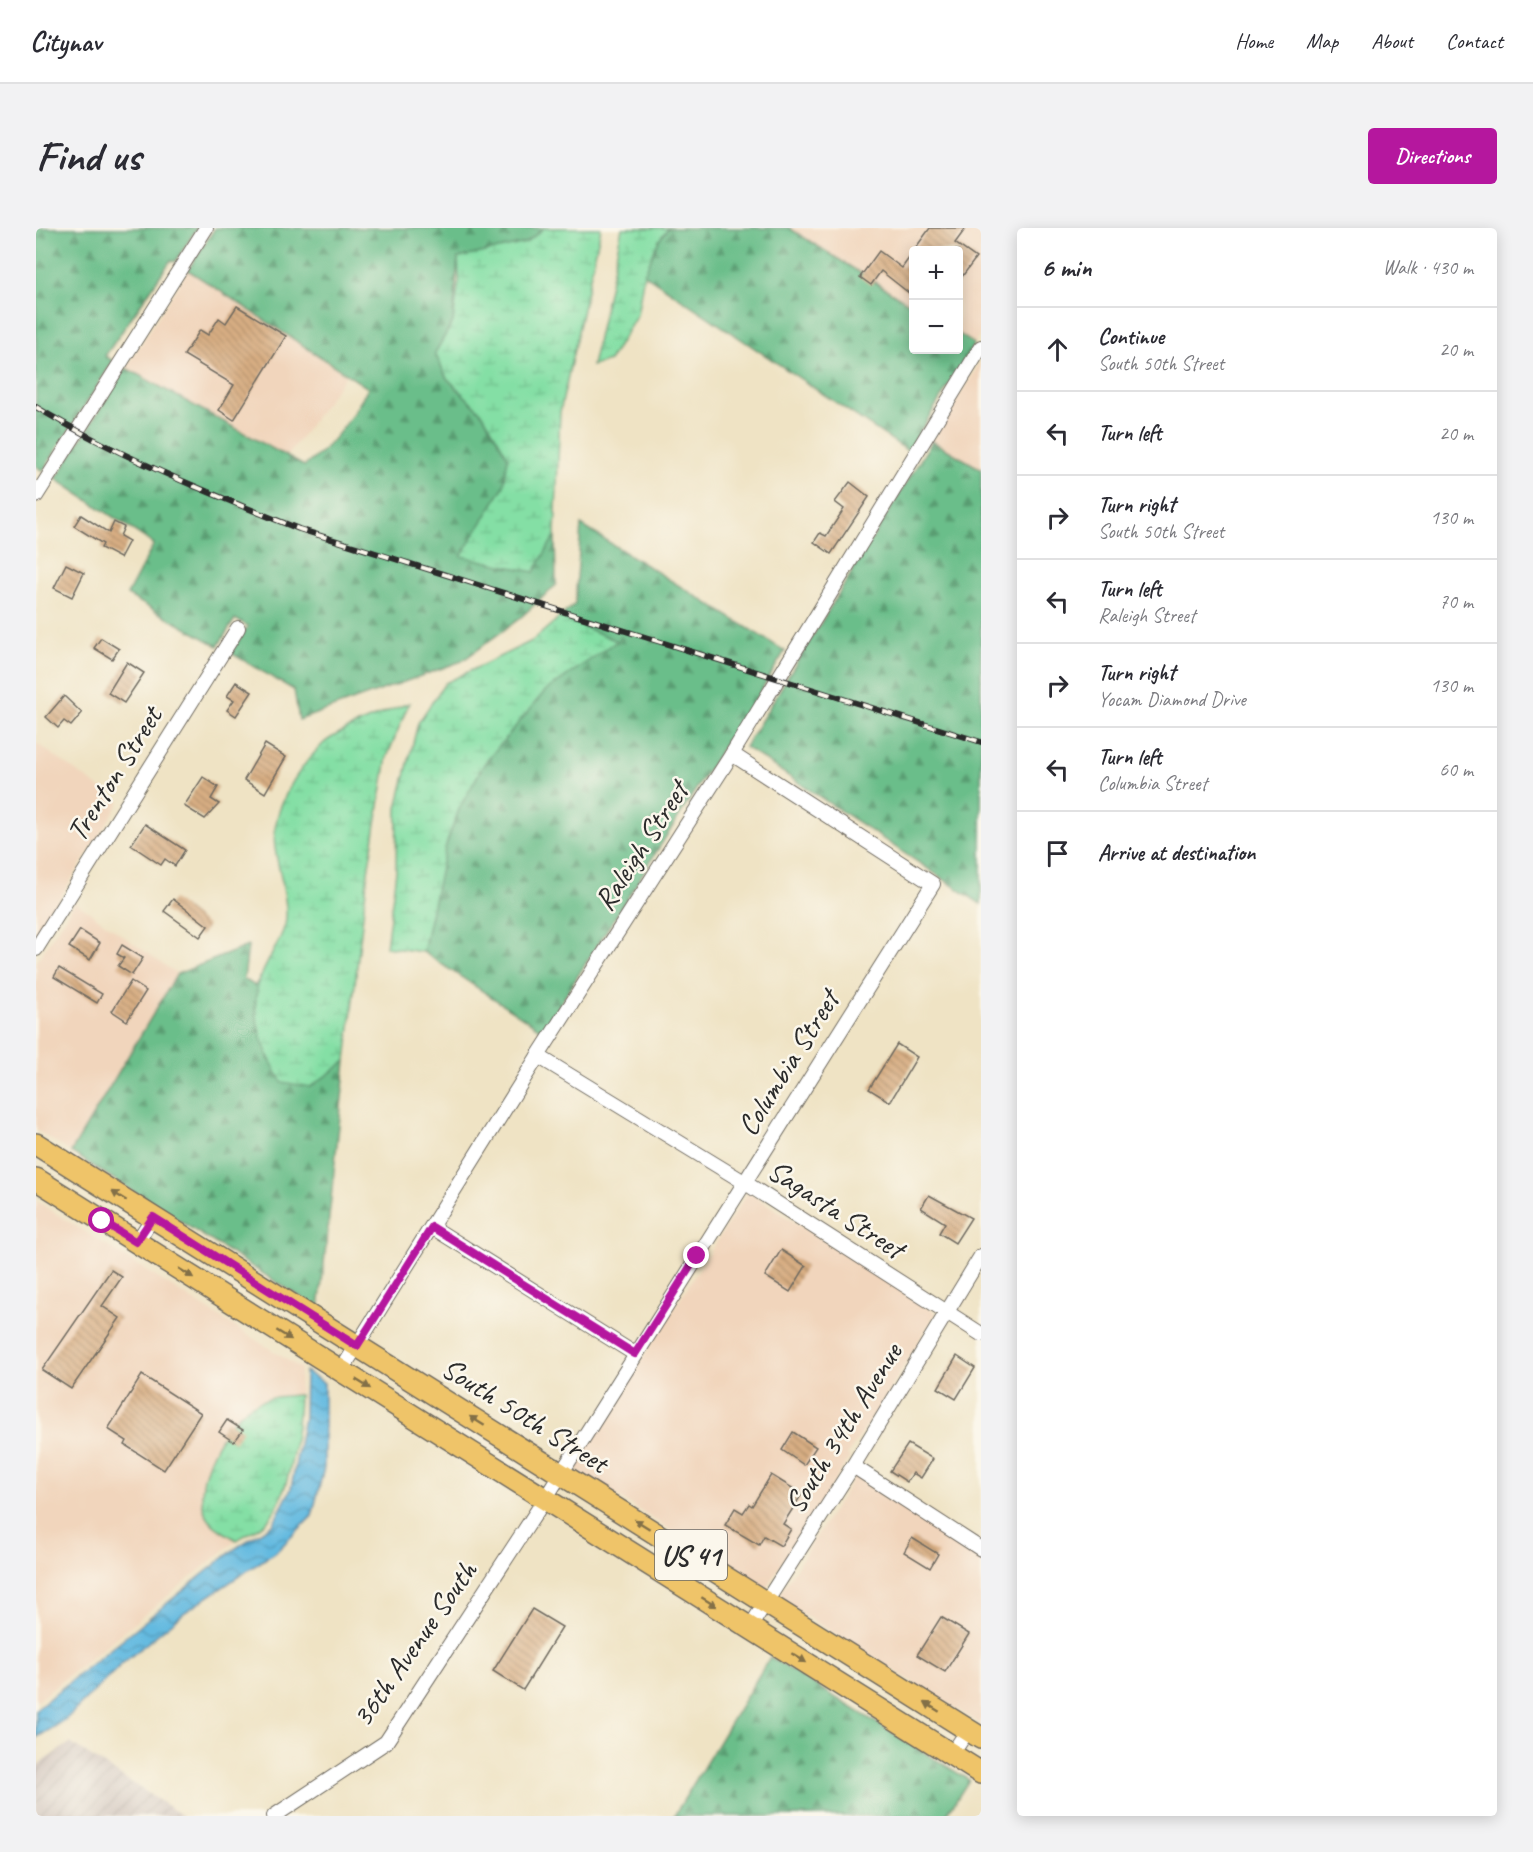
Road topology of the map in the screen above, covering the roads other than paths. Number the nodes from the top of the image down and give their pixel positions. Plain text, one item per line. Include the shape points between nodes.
1 (206, 228) edge
2 (981, 347) edge
3 (36, 496) edge
4 (238, 628) dead end
5 (732, 754) junction
6 (36, 949) edge
7 (538, 1056) junction
8 (36, 1143) edge
9 (36, 1179) edge
10 (744, 1182) junction
11 (153, 1217) junction
12 (432, 1227) junction
13 (136, 1242) junction
14 (981, 1256) edge
15 (946, 1311) junction
16 (981, 1334) edge
17 (357, 1346) junction
18 (635, 1354) junction
19 (341, 1371) junction
20 (853, 1466) junction
21 (561, 1473) junction
22 (545, 1499) junction
23 (981, 1550) edge
24 (766, 1602) junction
25 (750, 1627) junction
26 (974, 1734) edge
27 (952, 1754) junction
28 (981, 1773) edge
29 (274, 1816) edge

1 - 3 street
2 - 5 street, Raleigh Street
4 - 6 street, Trenton Street
5 - 7 street, Raleigh Street
5 - 10 street, Columbia Street via 933,884
7 - 10 street, Sagasta Street
7 - 12 street, Raleigh Street
11 -> 8 main road, South 50th Street / US 41
9 - 13 main road, South 50th Street / US 41
10 - 15 street, Sagasta Street
10 - 18 street, Columbia Street
11 - 13 street
11 - 17 main road, South 50th Street / US 41
12 - 17 street, Raleigh Street
12 - 18 street
13 -> 19 main road, South 50th Street / US 41
14 - 15 street, South 34th Avenue
15 - 16 street, Sagasta Street
15 - 20 street, South 34th Avenue
17 - 19 street, Raleigh Street
21 -> 17 main road, South 50th Street / US 41
18 - 21 street, Columbia Street
19 -> 22 main road, South 50th Street / US 41
20 - 23 street
20 - 24 street, South 34th Avenue
21 - 22 street, 36th Avenue South
24 -> 21 main road, South 50th Street / US 41
22 -> 25 main road, South 50th Street / US 41
22 - 29 street, 36th Avenue South via 386,1742
24 - 25 street, South 34th Avenue
26 -> 24 main road, South 50th Street / US 41
25 -> 27 main road, South 50th Street / US 41
26 - 27 street
27 - 28 main road, South 50th Street / US 41

